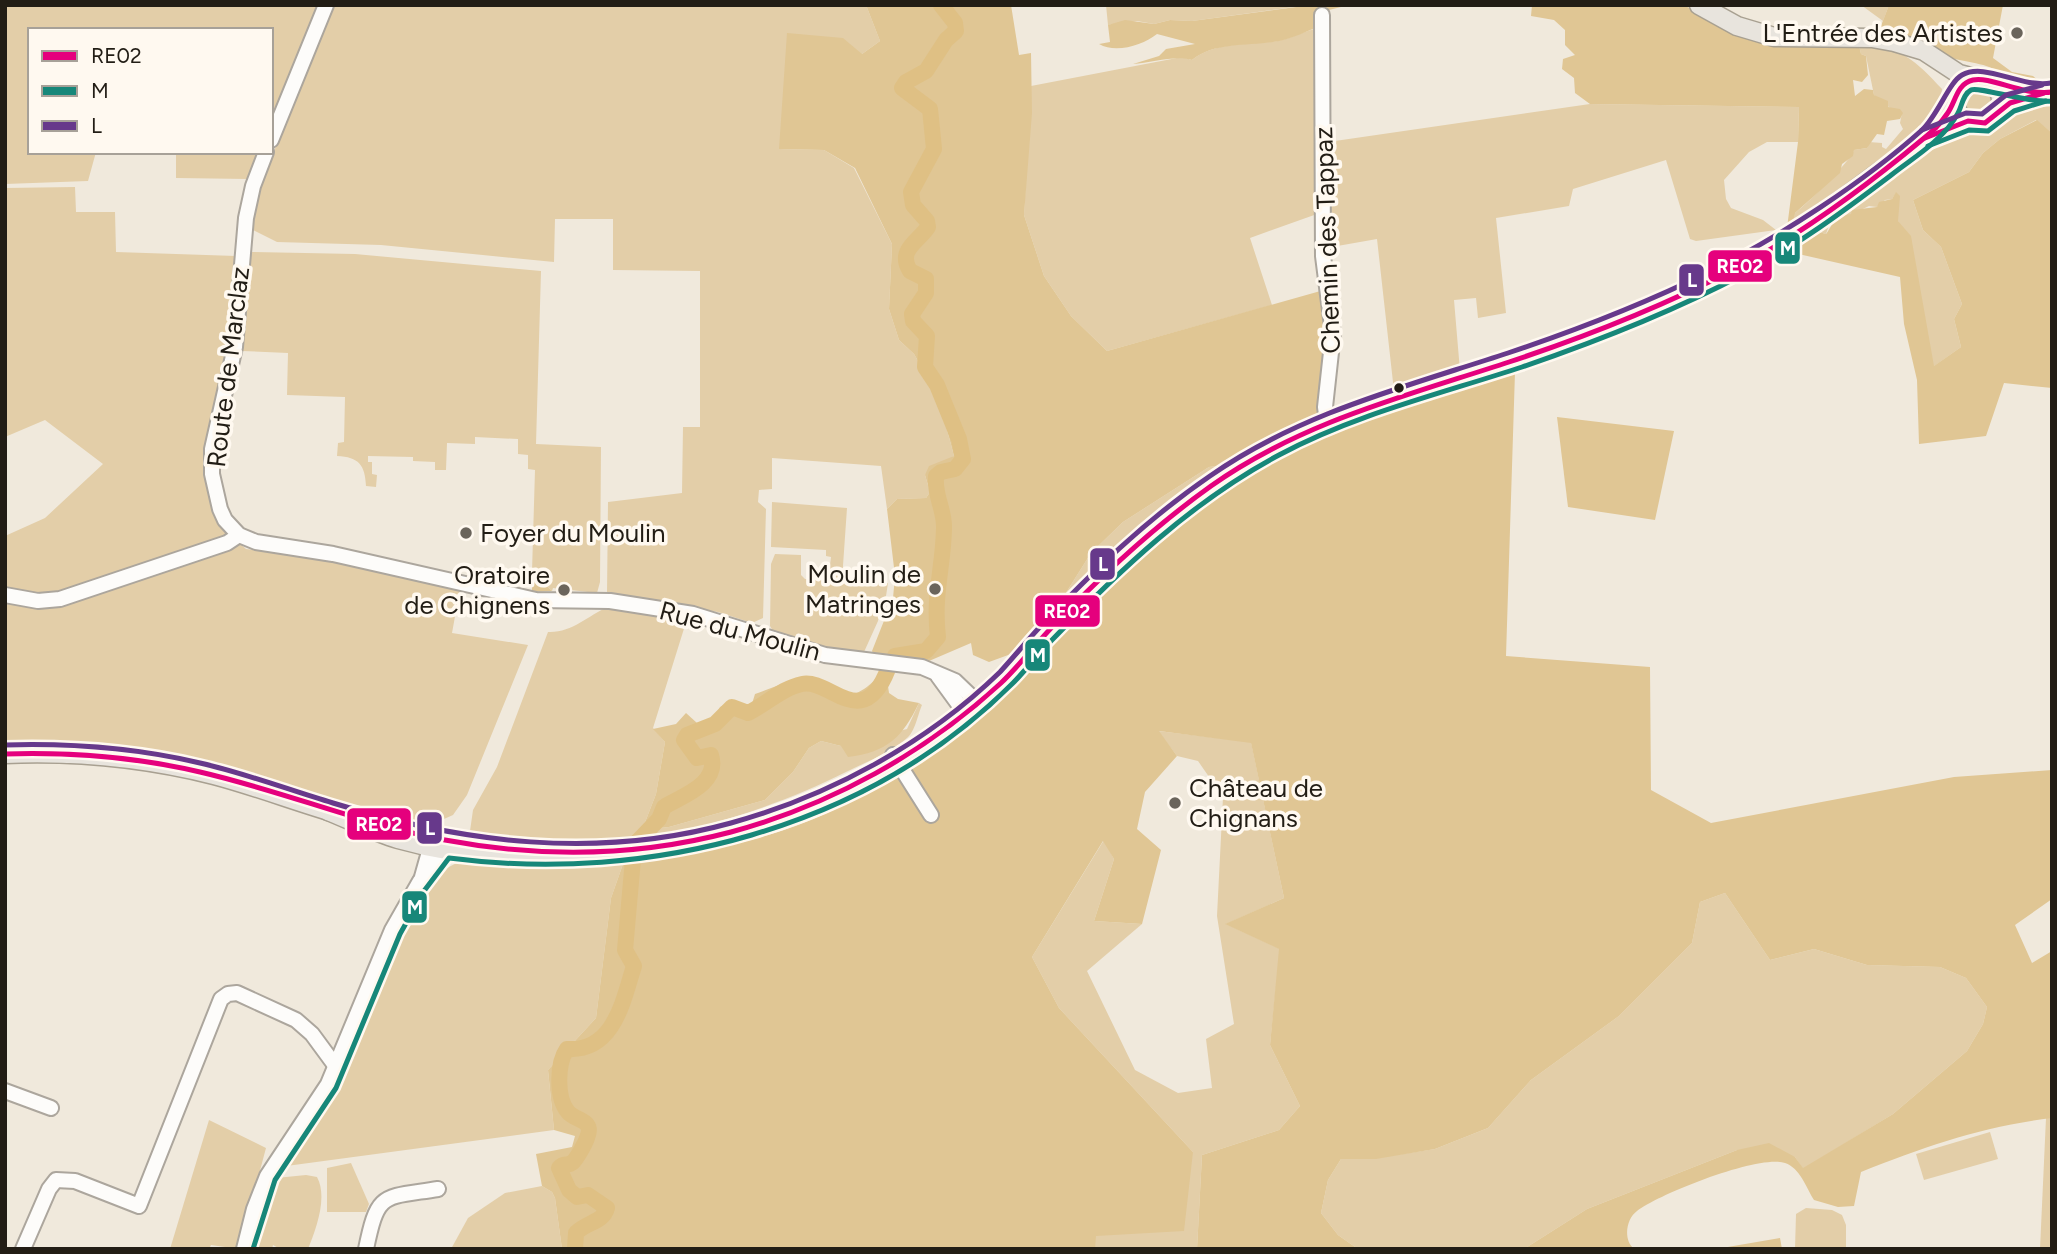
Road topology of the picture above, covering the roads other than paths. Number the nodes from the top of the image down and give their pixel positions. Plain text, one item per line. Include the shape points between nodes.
1 (326, 5) edge
2 (1699, 5) edge
3 (1322, 15) dead end
4 (1908, 46) junction
5 (1974, 78) junction
6 (1995, 85) junction
7 (2045, 93) edge
8 (1955, 99) junction
9 (1998, 111) junction
10 (1968, 121) junction
11 (273, 135) edge
12 (1929, 135) junction
13 (265, 154) edge
14 (1327, 422) junction
15 (239, 535) junction
16 (5, 595) edge
17 (969, 705) junction
18 (5, 754) edge
19 (895, 758) junction
20 (931, 815) dead end
21 (439, 844) junction
22 (337, 1068) junction
23 (5, 1091) edge
24 (51, 1108) dead end
25 (438, 1189) dead end
26 (23, 1249) edge
27 (244, 1249) edge
28 (366, 1249) edge

1 - 11 street
2 - 4 main road via 1737,26 1774,37 1872,38
3 - 14 street, Chemin des Tappaz via 1323,256 1333,334 1324,412
4 - 5 main road
4 - 8 main road via 1946,78
5 - 6 main road
5 - 8 main road via 1962,85
6 - 7 main road
6 - 9 main road
7 - 9 main road
8 - 10 main road via 1958,113
8 - 12 main road
9 - 10 main road via 1985,122
10 - 12 main road
12 - 14 main road via 1799,231 1667,300 1548,349
13 - 15 street, Route de Marclaz via 246,218 234,358 212,449 220,509
14 - 17 main road via 1244,464 1186,504 1131,551 1009,675
15 - 16 street via 147,572 60,599 38,601
15 - 17 street, Rue du Moulin via 547,601 604,601 669,609 825,655 912,665 955,681
17 - 19 main road
18 - 21 main road via 82,754 154,763 235,781
19 - 20 street
19 - 21 main road via 866,781 777,817 704,838 583,855
21 - 22 street via 384,948
22 - 26 street via 296,1020 237,993 228,994 221,999 139,1206 75,1181 56,1180
22 - 27 street via 267,1176
23 - 24 street
25 - 28 street via 380,1202

